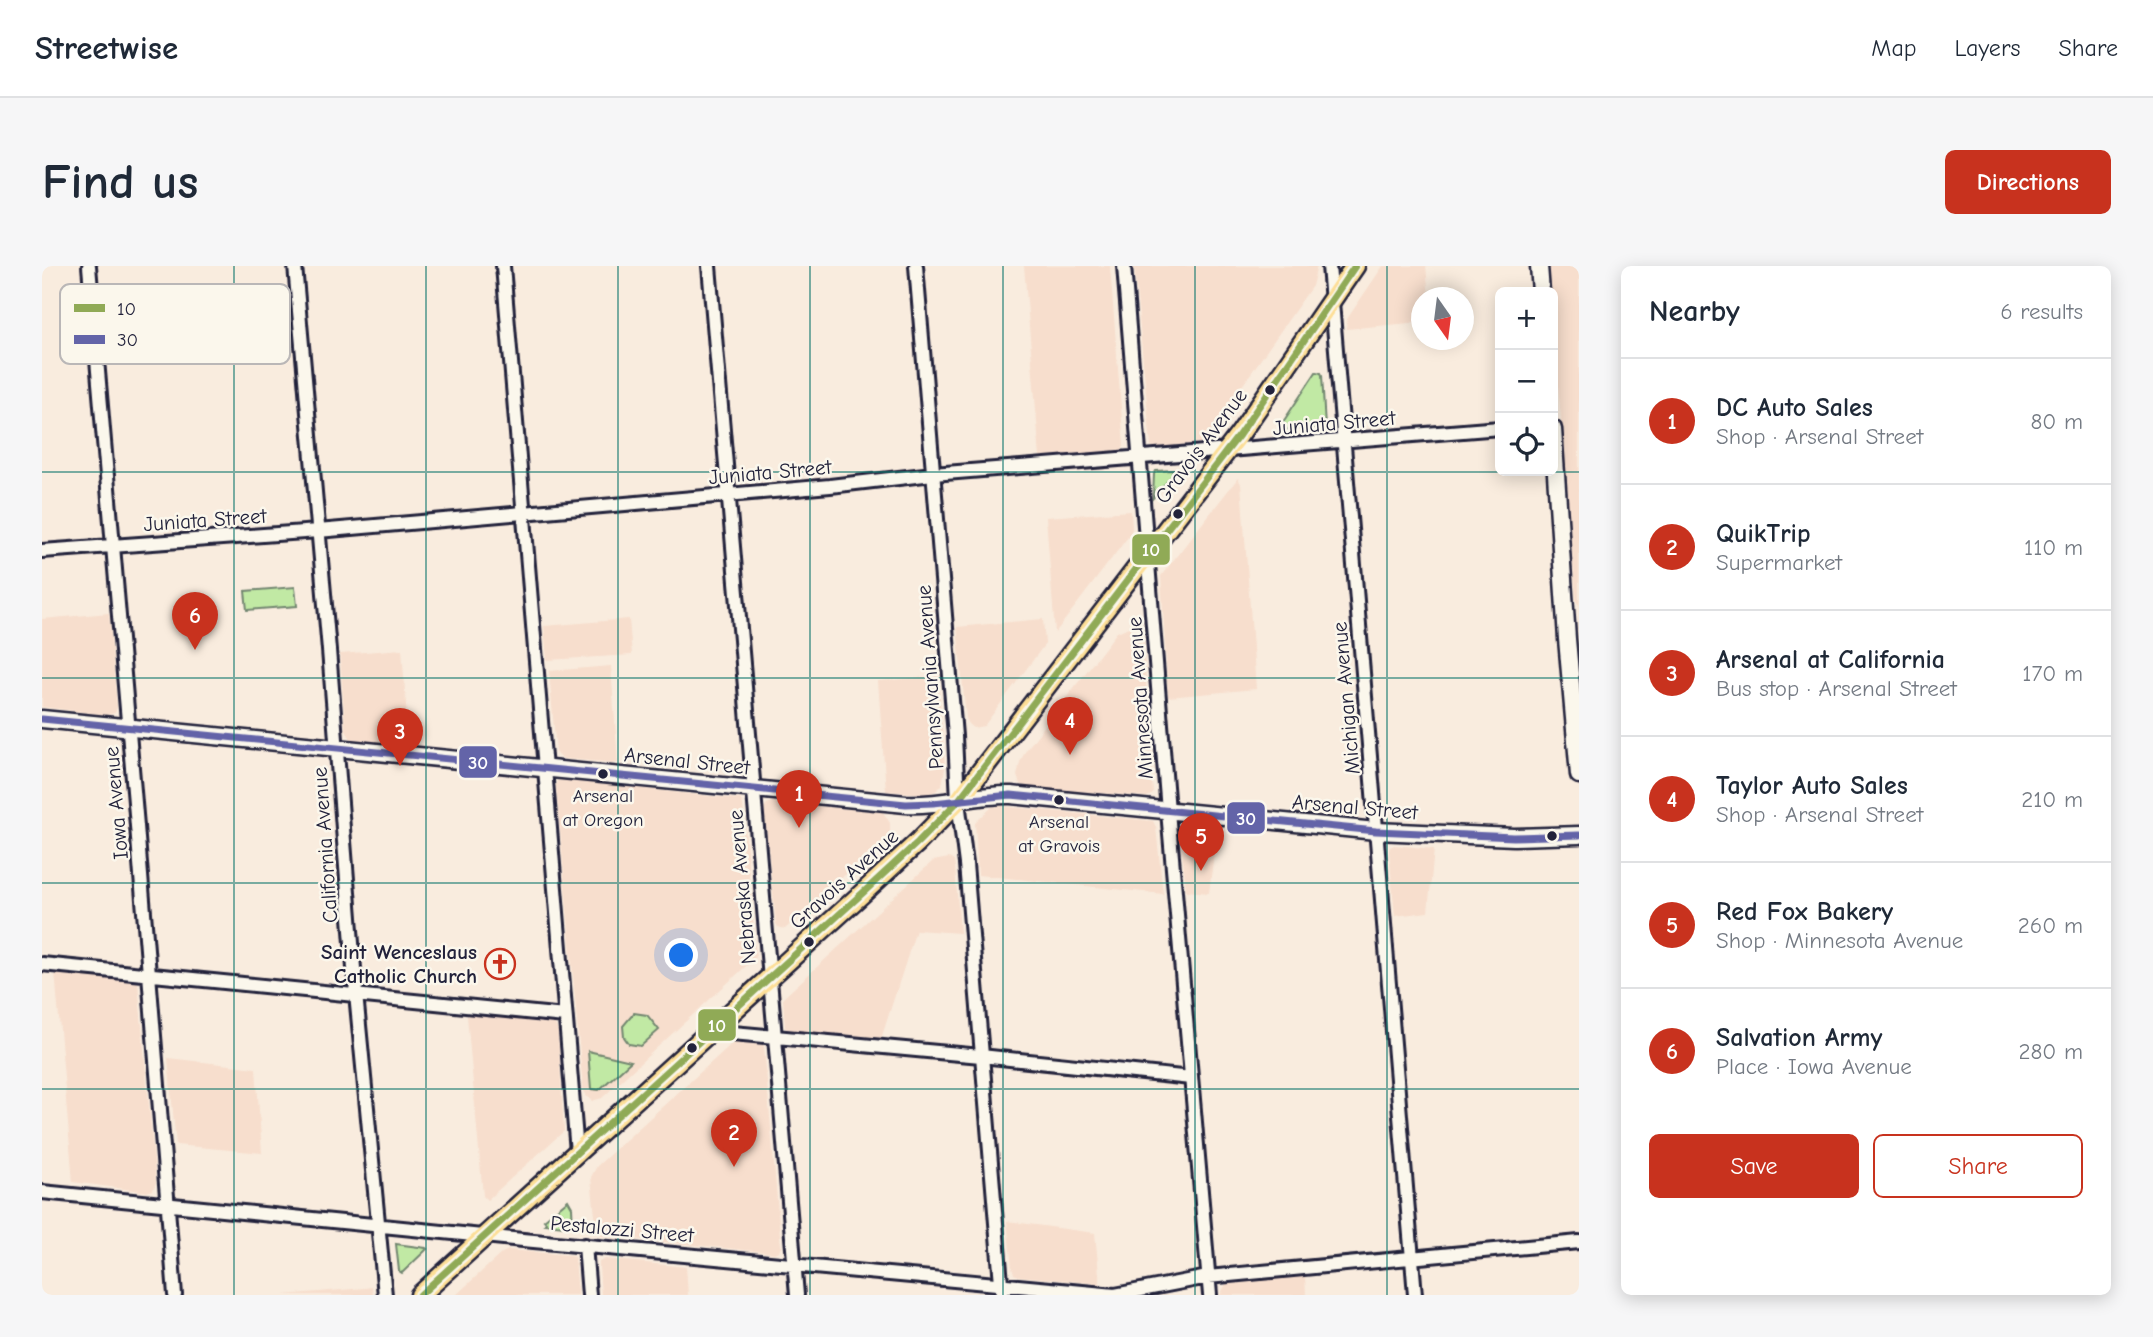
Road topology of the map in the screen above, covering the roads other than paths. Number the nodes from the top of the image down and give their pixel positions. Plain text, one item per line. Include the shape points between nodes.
1 (89, 266) edge
2 (295, 266) edge
3 (503, 266) edge
4 (709, 266) edge
5 (916, 266) edge
6 (1124, 266) edge
7 (1329, 266) edge
8 (1355, 266) edge
9 (1539, 266) edge
10 (91, 284) edge
11 (1541, 287) edge
12 (1332, 300) junction
13 (97, 364) edge
14 (1495, 428) edge
15 (1344, 441) junction
16 (1226, 452) junction
17 (1139, 458) junction
18 (933, 474) junction
19 (1558, 476) edge
20 (729, 495) junction
21 (523, 512) junction
22 (318, 530) junction
23 (113, 545) junction
24 (42, 551) edge
25 (1147, 554) junction
26 (1572, 613) edge
27 (1573, 639) edge
28 (42, 719) edge
29 (129, 728) junction
30 (337, 748) junction
31 (544, 768) junction
32 (1579, 775) edge
33 (754, 789) junction
34 (958, 801) junction
35 (1168, 811) junction
36 (1376, 831) junction
37 (1579, 835) edge
38 (42, 964) edge
39 (149, 973) junction
40 (769, 978) junction
41 (356, 993) junction
42 (565, 1016) junction
43 (711, 1031) junction
44 (775, 1037) junction
45 (981, 1056) junction
46 (1191, 1078) junction
47 (577, 1152) junction
48 (42, 1192) edge
49 (167, 1204) junction
50 (379, 1225) junction
51 (485, 1236) junction
52 (1579, 1242) edge
53 (585, 1245) junction
54 (1411, 1257) junction
55 (794, 1265) junction
56 (1208, 1276) junction
57 (1001, 1290) edge
58 (174, 1295) edge
59 (385, 1295) edge
60 (420, 1295) edge
61 (589, 1295) edge
62 (797, 1295) edge
63 (1115, 1295) edge
64 (1210, 1295) edge
65 (1415, 1295) edge

1 - 10 street, Iowa Avenue
2 - 22 street, California Avenue
3 - 21 street
4 - 20 street, Nebraska Avenue
5 - 18 street, Pennsylvania Avenue
6 - 17 street, Minnesota Avenue
7 - 12 street, Michigan Avenue
8 - 12 main road, Gravois Avenue
9 - 11 main road
12 - 15 street, Michigan Avenue
12 - 16 main road, Gravois Avenue
13 - 23 street, Iowa Avenue
14 - 15 street, Juniata Street
15 - 16 street, Juniata Street
15 - 36 street, Michigan Avenue
16 - 17 street, Juniata Street
16 - 25 main road, Gravois Avenue
17 - 18 street, Juniata Street
17 - 25 street, Minnesota Avenue
18 - 20 street, Juniata Street
18 - 34 street, Pennsylvania Avenue
19 - 26 main road
20 - 21 street, Juniata Street
20 - 33 street, Nebraska Avenue
21 - 22 street, Juniata Street
21 - 31 street
22 - 23 street, Juniata Street
22 - 30 street, California Avenue
23 - 24 street, Juniata Street
23 - 29 street, Iowa Avenue
25 - 34 main road, Gravois Avenue
25 - 35 street, Minnesota Avenue
26 - 27 main road
27 - 32 main road
28 - 29 main road, Arsenal Street
29 - 30 main road, Arsenal Street
29 - 39 street, Iowa Avenue
30 - 31 main road, Arsenal Street
30 - 41 street, California Avenue
31 - 33 main road, Arsenal Street
31 - 42 street
33 - 34 main road, Arsenal Street via 906,804
33 - 40 street, Nebraska Avenue
34 - 35 main road, Arsenal Street via 1011,795
34 - 40 main road, Gravois Avenue
34 - 45 street, Pennsylvania Avenue
35 - 36 main road, Arsenal Street
35 - 46 street, Minnesota Avenue
36 - 37 main road, Arsenal Street
36 - 54 street, Michigan Avenue
38 - 39 street
39 - 41 street
39 - 49 street, Iowa Avenue
40 - 43 main road, Gravois Avenue
40 - 44 street, Nebraska Avenue
41 - 42 street
41 - 50 street, California Avenue
42 - 47 street
43 - 44 street
43 - 47 main road, Gravois Avenue
44 - 45 street
44 - 55 street, Nebraska Avenue
45 - 46 street
45 - 57 street, Pennsylvania Avenue
46 - 56 street, Minnesota Avenue
47 - 51 main road, Gravois Avenue
48 - 49 street, Pestalozzi Street
49 - 50 street, Pestalozzi Street
49 - 58 street, Iowa Avenue
50 - 51 street, Pestalozzi Street
50 - 59 street, California Avenue
51 - 53 street, Pestalozzi Street
51 - 60 main road, Gravois Avenue
52 - 54 street, Pestalozzi Street
53 - 55 street, Pestalozzi Street
53 - 61 street
54 - 56 street, Pestalozzi Street
54 - 65 street, Michigan Avenue
55 - 57 street, Pestalozzi Street
55 - 62 street, Nebraska Avenue
56 - 63 street, Pestalozzi Street
56 - 64 street, Minnesota Avenue
57 - 63 street, Pestalozzi Street

